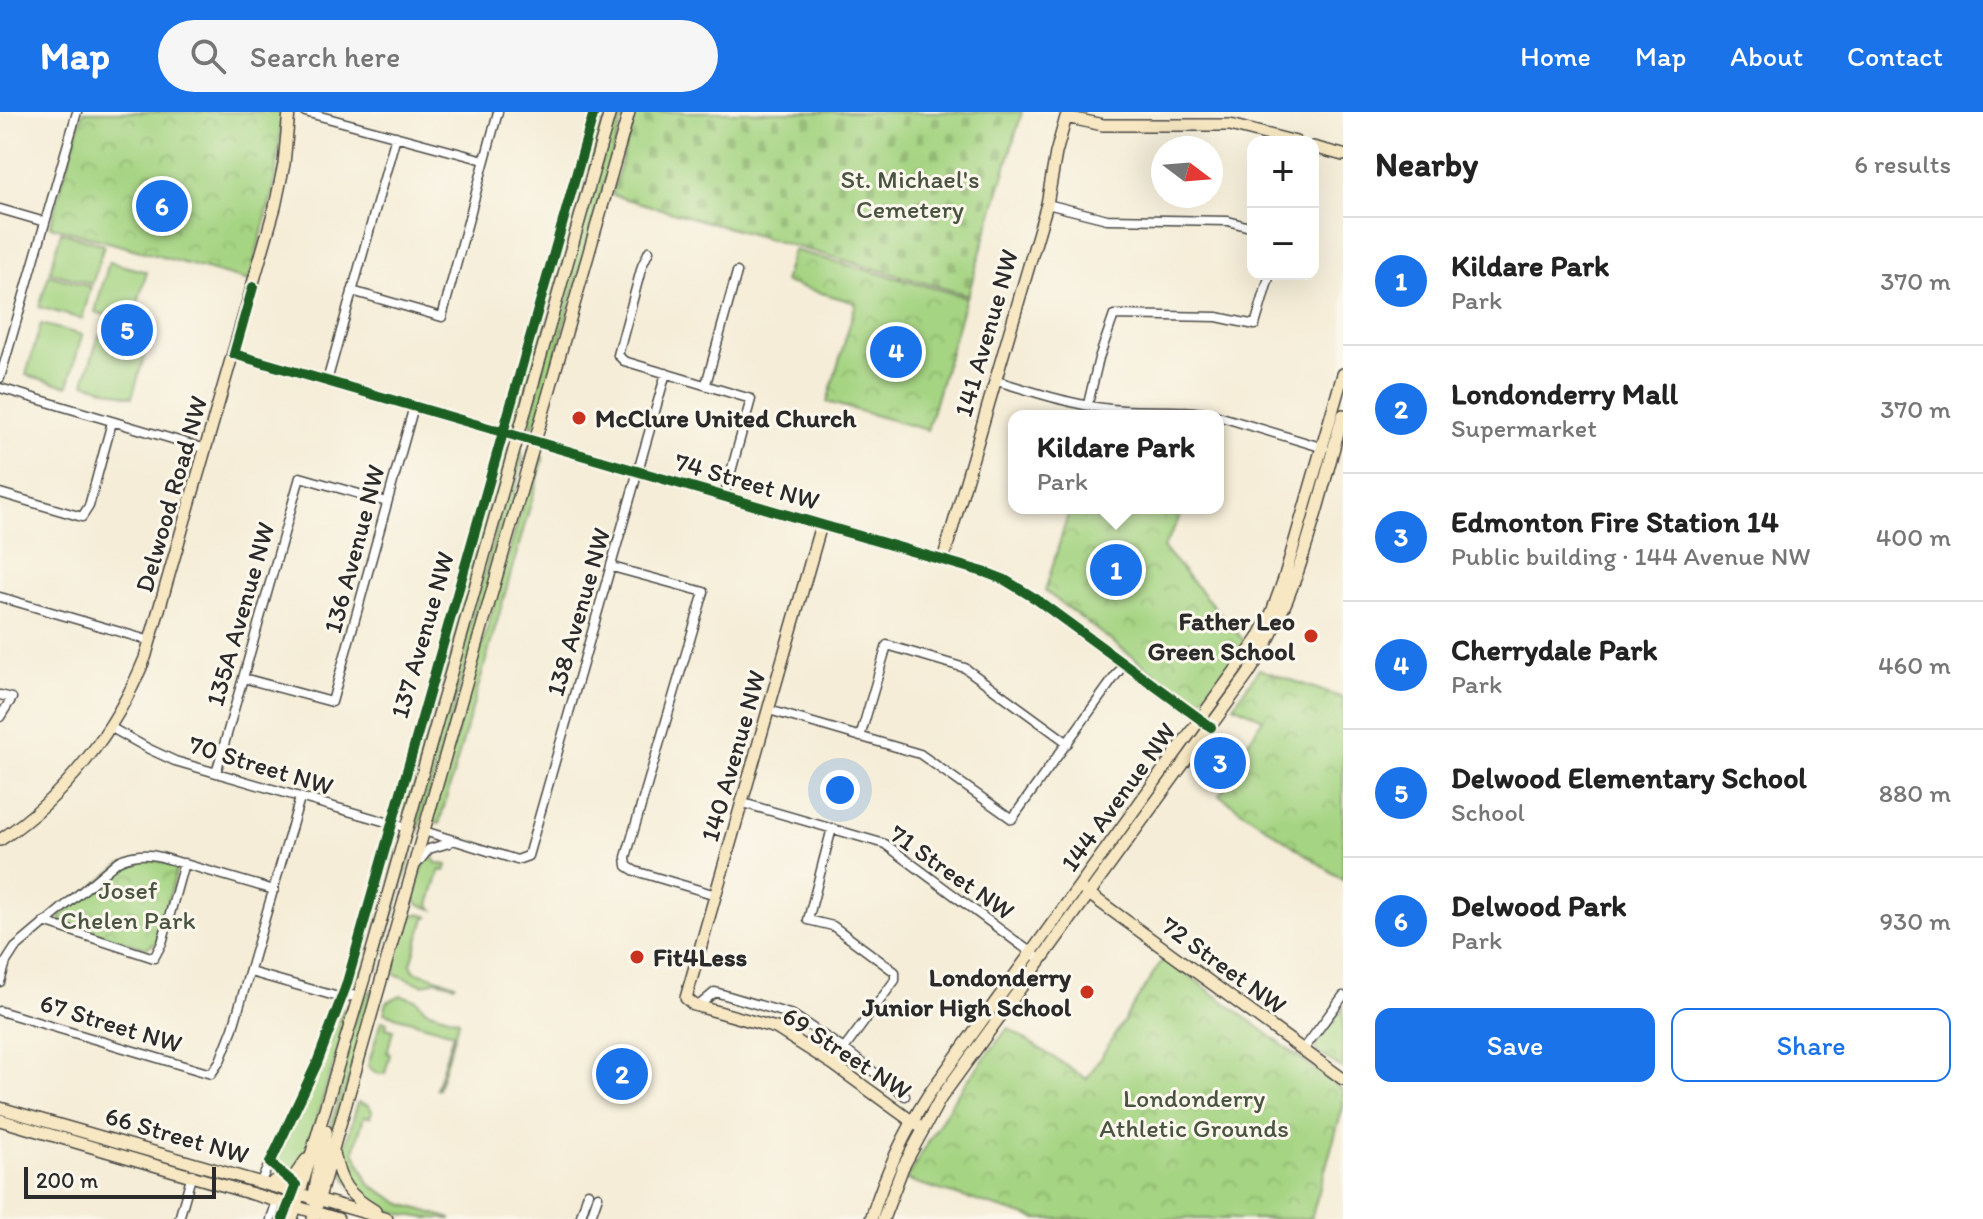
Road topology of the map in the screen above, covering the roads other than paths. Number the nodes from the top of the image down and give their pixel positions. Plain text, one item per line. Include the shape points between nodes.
1 (77, 112) edge
2 (289, 112) edge
3 (305, 112) edge
4 (498, 112) edge
5 (594, 112) edge
6 (610, 112) edge
7 (629, 112) edge
8 (1179, 112) edge
9 (1179, 126) junction
10 (396, 136) junction
11 (1273, 136) edge
12 (1319, 149) edge
13 (1343, 155) edge
14 (484, 160) junction
15 (1047, 204) junction
16 (0, 209) edge
17 (45, 222) junction
18 (1247, 226) edge
19 (649, 251) dead end
20 (737, 272) dead end
21 (1268, 280) edge
22 (352, 291) junction
23 (234, 354) junction
24 (666, 373) junction
25 (1343, 374) edge
26 (0, 378) edge
27 (994, 380) junction
28 (327, 381) junction
29 (706, 384) junction
30 (0, 388) edge
31 (1088, 404) junction
32 (414, 406) junction
33 (1120, 410) edge
34 (1343, 415) edge
35 (1224, 418) edge
36 (112, 422) junction
37 (504, 432) junction
38 (518, 438) junction
39 (535, 442) junction
40 (206, 449) junction
41 (1327, 449) junction
42 (638, 472) junction
43 (0, 493) edge
44 (724, 497) junction
45 (387, 502) junction
46 (821, 525) junction
47 (943, 560) junction
48 (612, 567) junction
49 (0, 597) edge
50 (151, 641) junction
51 (1124, 664) junction
52 (243, 678) junction
53 (0, 695) edge
54 (769, 710) junction
55 (0, 717) edge
56 (1206, 723) junction
57 (110, 727) junction
58 (860, 737) junction
59 (1068, 743) junction
60 (216, 773) junction
61 (300, 798) junction
62 (743, 803) junction
63 (392, 824) junction
64 (407, 828) junction
65 (832, 828) junction
66 (424, 831) junction
67 (0, 840) edge
68 (457, 842) junction
69 (184, 863) junction
70 (413, 869) junction
71 (274, 890) junction
72 (1084, 890) junction
73 (716, 895) junction
74 (44, 922) junction
75 (1036, 956) junction
76 (250, 972) junction
77 (0, 982) edge
78 (359, 994) junction
79 (1343, 996) edge
80 (342, 998) junction
81 (686, 998) joint
82 (698, 1006) junction
83 (0, 1011) edge
84 (354, 1011) junction
85 (844, 1049) junction
86 (1303, 1050) junction
87 (833, 1064) junction
88 (335, 1075) junction
89 (1343, 1079) edge
90 (905, 1096) dead end
91 (0, 1108) edge
92 (0, 1120) edge
93 (912, 1122) junction
94 (922, 1129) junction
95 (315, 1145) junction
96 (333, 1149) junction
97 (194, 1170) junction
98 (263, 1182) junction
99 (310, 1196) junction
100 (277, 1201) junction
101 (306, 1213) edge
102 (179, 1219) edge
103 (271, 1219) edge
104 (292, 1219) edge
105 (338, 1219) edge
106 (388, 1219) edge
107 (580, 1219) edge
108 (590, 1219) edge
109 (871, 1219) edge
110 (883, 1219) edge

1 - 17 street
2 - 23 street, Delwood Road NW via 275,207
3 - 10 street
4 - 14 street
5 - 37 street, 137 Avenue NW
6 - 38 street, 137 Avenue NW
7 - 39 street, 137 Avenue NW
8 - 9 street
9 - 11 street via 1230,125
9 - 15 street, 141 Avenue NW via 1103,125 1066,117
10 - 14 street
10 - 22 street
12 - 13 street
14 - 22 street via 442,317
15 - 18 street via 1107,219 1228,221
15 - 27 street, 141 Avenue NW
16 - 17 street
17 - 26 street
19 - 24 street via 617,351 620,359
20 - 29 street
21 - 31 street via 1255,325 1217,317 1114,315
22 - 28 street
23 - 28 street, 74 Street NW
23 - 40 street, Delwood Road NW
24 - 29 street
24 - 42 street, 138 Avenue NW
25 - 41 street, 144 Avenue NW
27 - 31 street
27 - 47 street, 141 Avenue NW
28 - 32 street, 74 Street NW
29 - 44 street via 751,399
30 - 36 street
31 - 33 street
32 - 37 street, 74 Street NW
32 - 45 street, 136 Avenue NW
34 - 41 street, 144 Avenue NW
35 - 41 street
36 - 40 street
36 - 43 street via 82,517
37 - 38 street, 74 Street NW
37 - 63 street, 137 Avenue NW
38 - 39 street, 74 Street NW
38 - 64 street, 137 Avenue NW
39 - 42 street, 74 Street NW
39 - 66 street, 137 Avenue NW
40 - 50 street, Delwood Road NW
41 - 56 street, 144 Avenue NW via 1272,612
42 - 44 street, 74 Street NW
42 - 48 street, 138 Avenue NW
44 - 46 street, 74 Street NW
45 - 52 street, 136 Avenue NW via 332,702
45 - 52 street, 135A Avenue NW via 300,477
46 - 47 street, 74 Street NW
46 - 54 street, 140 Avenue NW
47 - 51 street, 74 Street NW via 1021,589
48 - 68 street, 138 Avenue NW via 531,848 517,860
48 - 73 street via 704,592 626,857 627,866
49 - 50 street
50 - 57 street, Delwood Road NW
51 - 56 street, 74 Street NW
51 - 59 street
52 - 60 street, 135A Avenue NW
53 - 55 street via 12,698
54 - 58 street
54 - 62 street, 140 Avenue NW
56 - 72 street, 144 Avenue NW
57 - 60 street, 70 Street NW via 161,755
57 - 67 street, Delwood Road NW via 63,786
58 - 59 street via 920,754 1012,819
58 - 59 street via 887,645 965,668
60 - 61 street, 70 Street NW
61 - 63 street, 70 Street NW
61 - 71 street
62 - 65 street, 71 Street NW
62 - 73 street, 140 Avenue NW
63 - 64 street, 70 Street NW
63 - 80 street, 137 Avenue NW
64 - 78 street, 137 Avenue NW
65 - 75 street, 71 Street NW via 885,844
65 - 85 street via 808,920 833,926 895,972 895,980
66 - 68 street
66 - 70 street, 137 Avenue NW
68 - 70 street via 429,849
69 - 71 street
69 - 74 street via 149,854 118,861
69 - 74 street via 154,958
70 - 96 street, 137 Avenue NW
71 - 76 street
72 - 75 street, 144 Avenue NW
72 - 86 street, 72 Street NW
73 - 81 street, 140 Avenue NW
74 - 77 street via 15,948
75 - 93 street, 144 Avenue NW
75 - 94 street, 144 Avenue NW
76 - 80 street
76 - 83 street, 67 Street NW via 233,1028 211,1074
78 - 80 street
78 - 84 street, 137 Avenue NW
79 - 86 street
80 - 84 street
80 - 98 street, 137 Avenue NW
81 - 82 street, 69 Street NW
82 - 85 street, 69 Street NW via 715,992 793,1015
82 - 87 street, 69 Street NW via 776,1028
84 - 88 street, 137 Avenue NW
85 - 87 street
85 - 90 street, 69 Street NW
86 - 89 street, 72 Street NW
87 - 93 street, 69 Street NW
88 - 95 street, 137 Avenue NW
88 - 99 street
91 - 97 street, 66 Street NW
92 - 97 street, 66 Street NW
93 - 94 street, 69 Street NW
93 - 109 street, 144 Avenue NW
94 - 110 street, 144 Avenue NW
95 - 98 street via 293,1178
95 - 99 street, 137 Avenue NW
96 - 99 street, 137 Avenue NW
96 - 106 street via 344,1187
97 - 98 street, 66 Street NW
97 - 100 street, 66 Street NW
97 - 102 street
98 - 99 street, 66 Street NW
99 - 101 street, 137 Avenue NW
99 - 101 street
99 - 106 street, 66 Street NW
100 - 101 street, 66 Street NW
100 - 103 street
101 - 104 street, 137 Avenue NW
101 - 105 street, 66 Street NW
107 - 108 street via 593,1195

